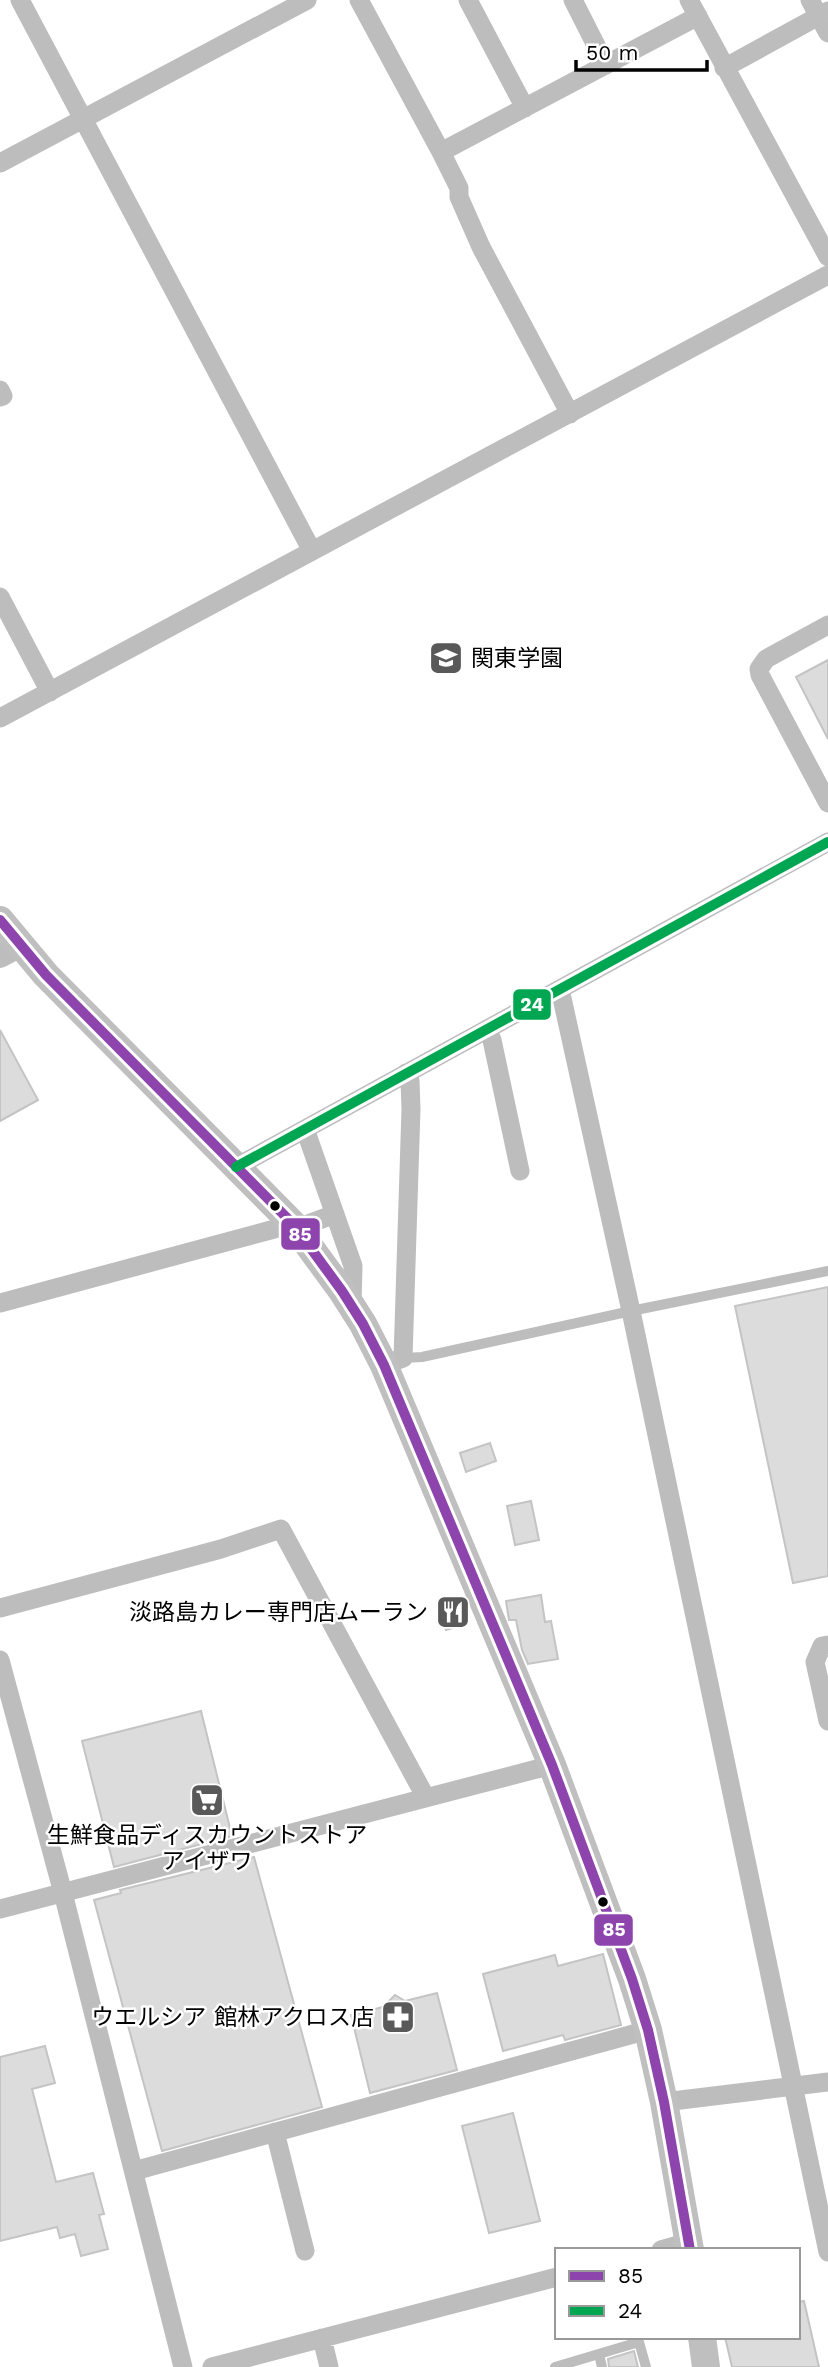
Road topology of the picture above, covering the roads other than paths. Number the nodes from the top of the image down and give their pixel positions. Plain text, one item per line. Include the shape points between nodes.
1 (20, 0) edge
2 (307, 0) edge
3 (359, 0) edge
4 (468, 0) edge
5 (573, 0) edge
6 (693, 8) edge
7 (821, 15) edge
8 (606, 65) junction
9 (724, 68) junction
10 (524, 107) junction
11 (83, 118) junction
12 (441, 152) junction
13 (0, 163) edge
14 (828, 257) edge
15 (828, 275) edge
16 (0, 390) edge
17 (0, 397) edge
18 (570, 414) junction
19 (312, 551) junction
20 (0, 597) edge
21 (828, 625) edge
22 (50, 692) junction
23 (0, 718) edge
24 (828, 803) edge
25 (828, 842) edge
26 (0, 920) edge
27 (10, 951) edge
28 (560, 989) junction
29 (487, 1029) junction
30 (406, 1073) junction
31 (305, 1129) junction
32 (236, 1167) junction
33 (520, 1171) dead end
34 (335, 1214) junction
35 (293, 1224) junction
36 (828, 1271) edge
37 (0, 1303) edge
38 (352, 1306) junction
39 (631, 1311) junction
40 (394, 1362) junction
41 (0, 1608) edge
42 (828, 1645) edge
43 (0, 1660) edge
44 (828, 1721) edge
45 (552, 1765) junction
46 (426, 1798) junction
47 (63, 1893) junction
48 (0, 1909) edge
49 (648, 2031) junction
50 (828, 2082) edge
51 (792, 2087) junction
52 (664, 2102) junction
53 (275, 2132) junction
54 (134, 2171) junction
55 (690, 2246) edge
56 (305, 2251) dead end
57 (828, 2252) edge
58 (555, 2278) edge
59 (322, 2338) junction
60 (702, 2339) edge
61 (599, 2354) junction
62 (559, 2366) edge
63 (184, 2367) edge
64 (212, 2367) edge
65 (329, 2367) edge
66 (603, 2367) edge
67 (646, 2367) edge
68 (706, 2367) edge

1 - 11 street
2 - 11 street
3 - 12 street
4 - 10 street
5 - 8 street
6 - 8 street
6 - 9 street
7 - 9 street
8 - 10 street
9 - 14 street
10 - 12 street
11 - 13 street
11 - 19 street
12 - 18 street via 481,247
15 - 18 street
16 - 17 street
18 - 19 street
19 - 22 street
20 - 22 street
21 - 24 street via 766,659 759,669
22 - 23 street
25 - 28 street
26 - 27 main road
27 - 32 main road via 46,975
28 - 29 street
28 - 39 street
29 - 30 street
29 - 33 street
30 - 31 street
30 - 40 street via 411,1109
31 - 32 street
31 - 34 street
32 - 35 main road
34 - 35 street via 303,1226
34 - 38 street via 353,1266
35 - 37 street
35 - 38 main road
36 - 39 lane
38 - 40 main road
39 - 40 lane
39 - 51 street
40 - 45 main road
41 - 46 street via 281,1529
42 - 44 street via 822,1646 816,1662
43 - 47 street
45 - 46 street
45 - 49 main road
46 - 47 street
47 - 48 street
47 - 54 street
49 - 52 main road
49 - 53 street
50 - 51 street
51 - 52 street
51 - 57 street
52 - 55 main road
53 - 54 street
53 - 56 street
54 - 63 street
58 - 59 street
59 - 64 street
59 - 65 street
60 - 68 main road
61 - 62 lane
61 - 66 lane
61 - 67 lane via 639,2342

